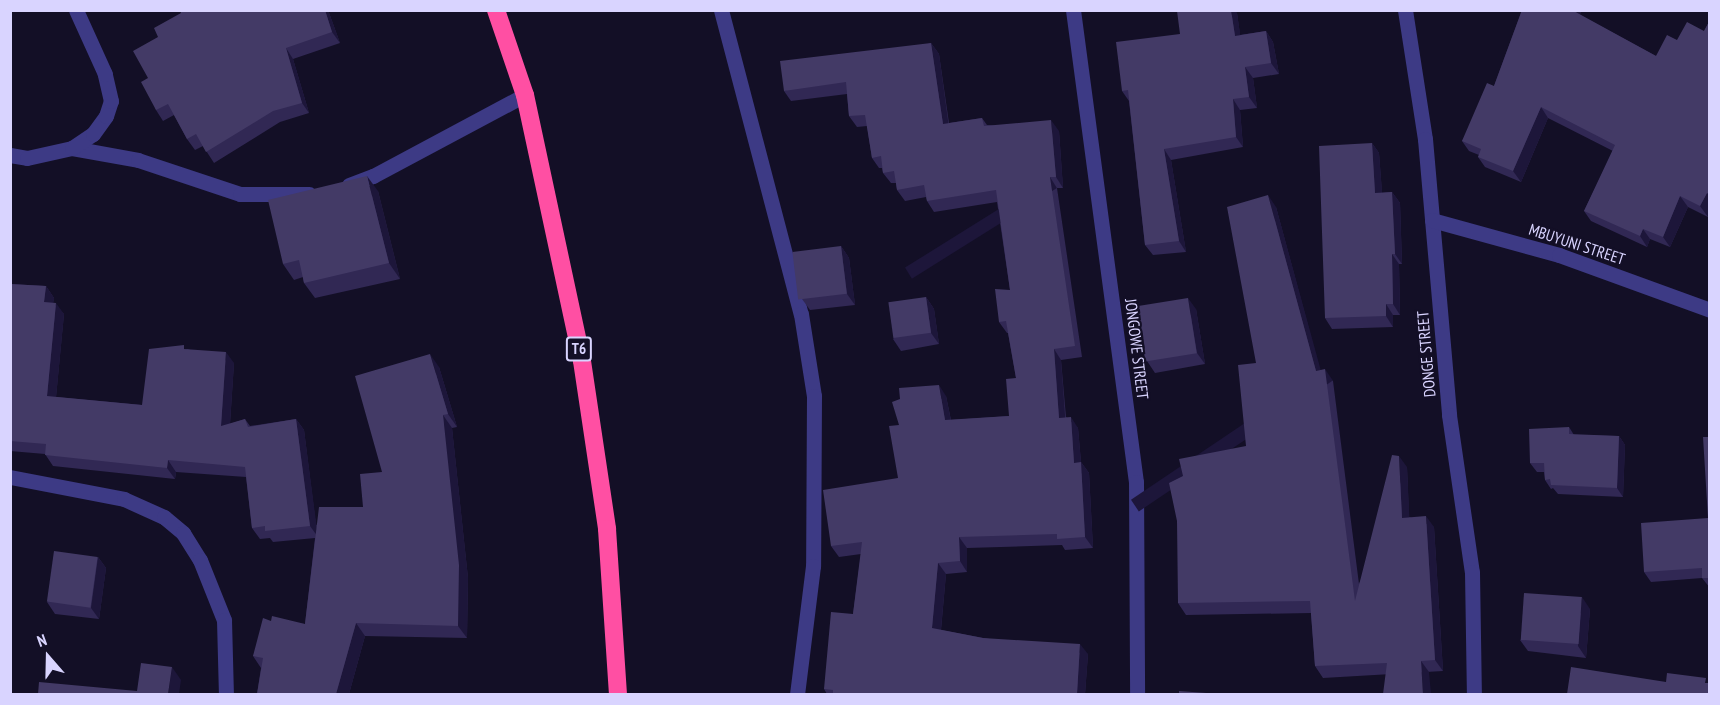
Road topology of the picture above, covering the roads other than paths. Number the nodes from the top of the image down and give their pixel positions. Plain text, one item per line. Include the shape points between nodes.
1 (76, 10) edge
2 (496, 10) edge
3 (721, 10) edge
4 (1073, 10) edge
5 (1405, 10) edge
6 (525, 96) junction
7 (72, 148) junction
8 (10, 155) edge
9 (1432, 220) junction
10 (1710, 310) edge
11 (10, 477) edge
12 (226, 694) edge
13 (618, 694) edge
14 (797, 694) edge
15 (1137, 694) edge
16 (1474, 694) edge

1 - 7 street via 105,74 111,101 93,134
2 - 6 highway, T6
3 - 14 street via 801,314 814,396 813,566
4 - 15 street, JONGOWE STREET via 1136,482
5 - 9 street, DONGE STREET via 1425,139
6 - 7 street via 373,176 328,190 240,194 128,157
6 - 13 highway, T6 via 583,372 607,529
7 - 8 street via 27,158
9 - 10 street, MBUYUNI STREET via 1559,255
9 - 16 street, DONGE STREET via 1449,415 1472,572
11 - 12 street via 124,499 164,517 183,533 200,560 224,620

